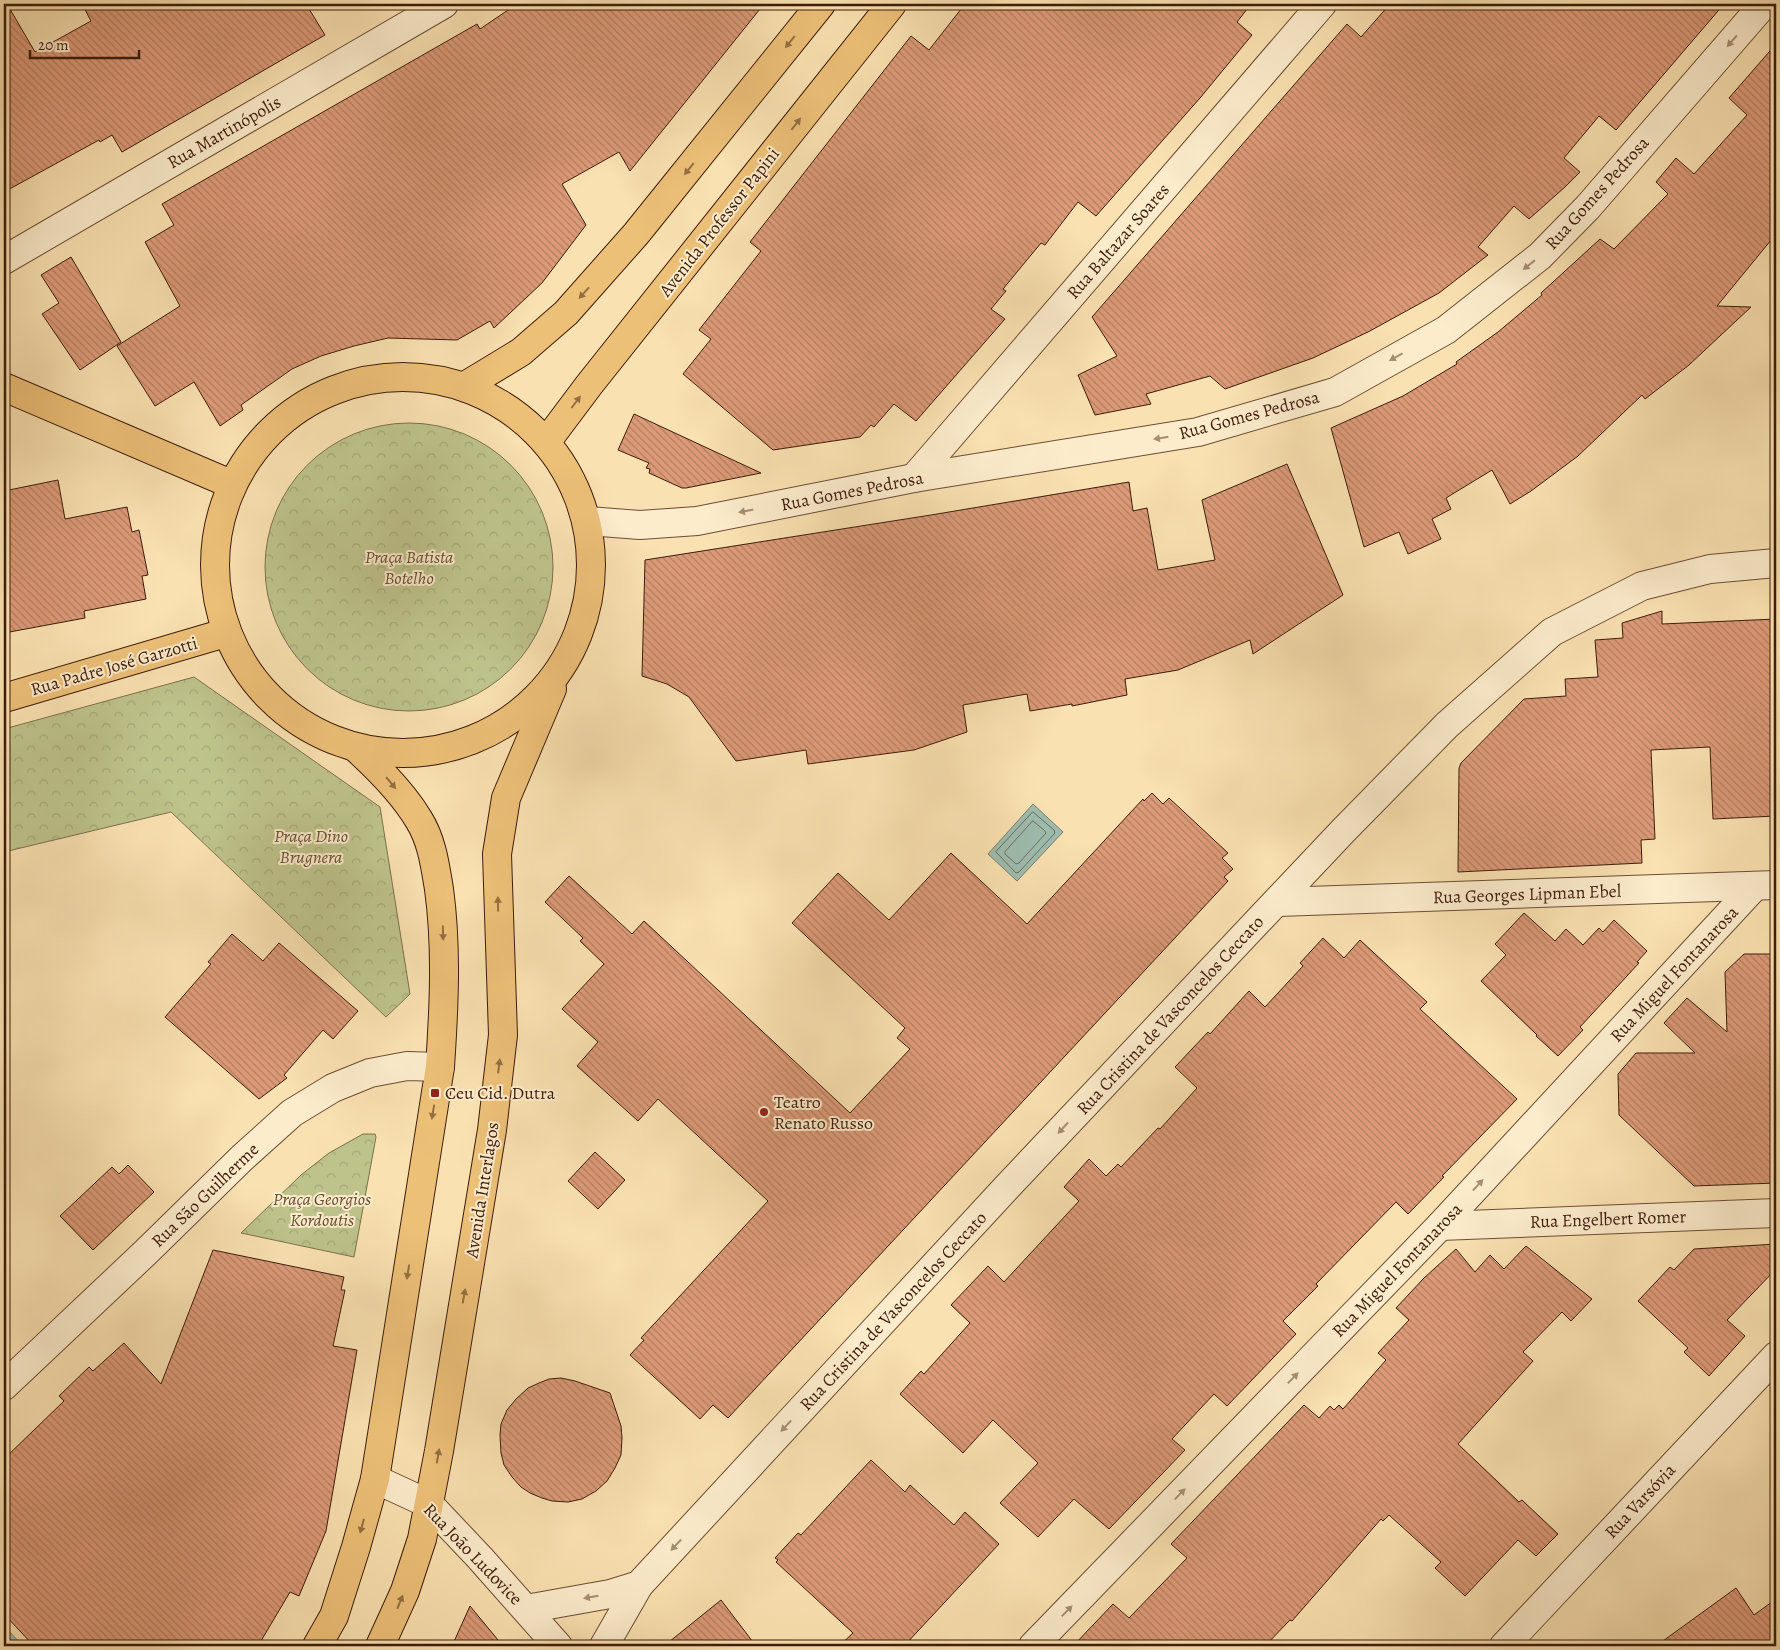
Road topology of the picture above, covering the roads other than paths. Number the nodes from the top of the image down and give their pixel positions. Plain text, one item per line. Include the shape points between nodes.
1 (444, 4) edge
2 (821, 4) edge
3 (892, 4) edge
4 (1322, 4) edge
5 (1764, 4) edge
6 (4, 260) edge
7 (465, 386) junction
8 (4, 387) edge
9 (547, 441) junction
10 (914, 478) junction
11 (230, 484) junction
12 (588, 521) junction
13 (1776, 563) edge
14 (225, 633) junction
15 (558, 674) junction
16 (4, 698) edge
17 (357, 749) junction
18 (1765, 886) edge
19 (1278, 902) junction
20 (440, 1067) junction
21 (1776, 1213) edge
22 (1440, 1226) junction
23 (1776, 1356) edge
24 (4, 1386) edge
25 (375, 1479) junction
26 (429, 1504) junction
27 (639, 1585) junction
28 (526, 1609) junction
29 (317, 1646) edge
30 (380, 1646) edge
31 (558, 1646) edge
32 (604, 1646) edge
33 (1033, 1646) edge
34 (1504, 1646) edge

1 - 6 street, Rua Martinópolis
2 -> 7 main road via 636,234 566,313 521,352
9 -> 3 main road, Avenida Professor Papini
4 - 10 street, Rua Baltazar Soares
5 -> 10 street, Rua Gomes Pedrosa via 1588,207 1540,256 1446,330 1335,392 1198,432
7 - 9 main road via 496,399
7 - 11 main road via 397,375 329,390 271,428
8 - 11 main road
9 - 12 main road via 572,478
10 -> 12 street, Rua Gomes Pedrosa via 697,521 640,525
11 - 14 main road via 212,558
12 - 15 main road via 593,574 583,626
13 - 19 street, Rua Cristina de Vasconcelos Ceccato via 1710,569 1642,586 1552,632 1447,725
14 - 16 main road, Rua Padre José Garzotti
14 - 17 main road via 256,685 301,725
15 - 17 main road via 520,714 470,742 414,754
26 -> 15 main road, Avenida Interlagos via 492,1130 503,1035 497,854 506,798
17 -> 20 main road via 385,775 420,820 434,854 442,915 445,1001
18 - 19 street, Rua Georges Lipman Ebel
22 -> 18 street, Rua Miguel Fontanarosa
19 -> 27 street, Rua Cristina de Vasconcelos Ceccato via 1014,1179
20 - 24 street, Rua São Guilherme via 407,1066 370,1073 333,1088 292,1112
20 -> 25 main road
21 - 22 street, Rua Engelbert Romer
33 -> 22 street, Rua Miguel Fontanarosa
23 - 34 street, Rua Varsóvia
25 - 26 street, Rua João Ludovice
25 -> 29 main road via 334,1616
26 - 28 street, Rua João Ludovice
30 -> 26 main road, Avenida Interlagos via 405,1591 422,1539
27 -> 28 street via 610,1594
27 - 32 street, Rua Cristina de Vasconcelos Ceccato
28 - 31 street, Rua João Ludovice

